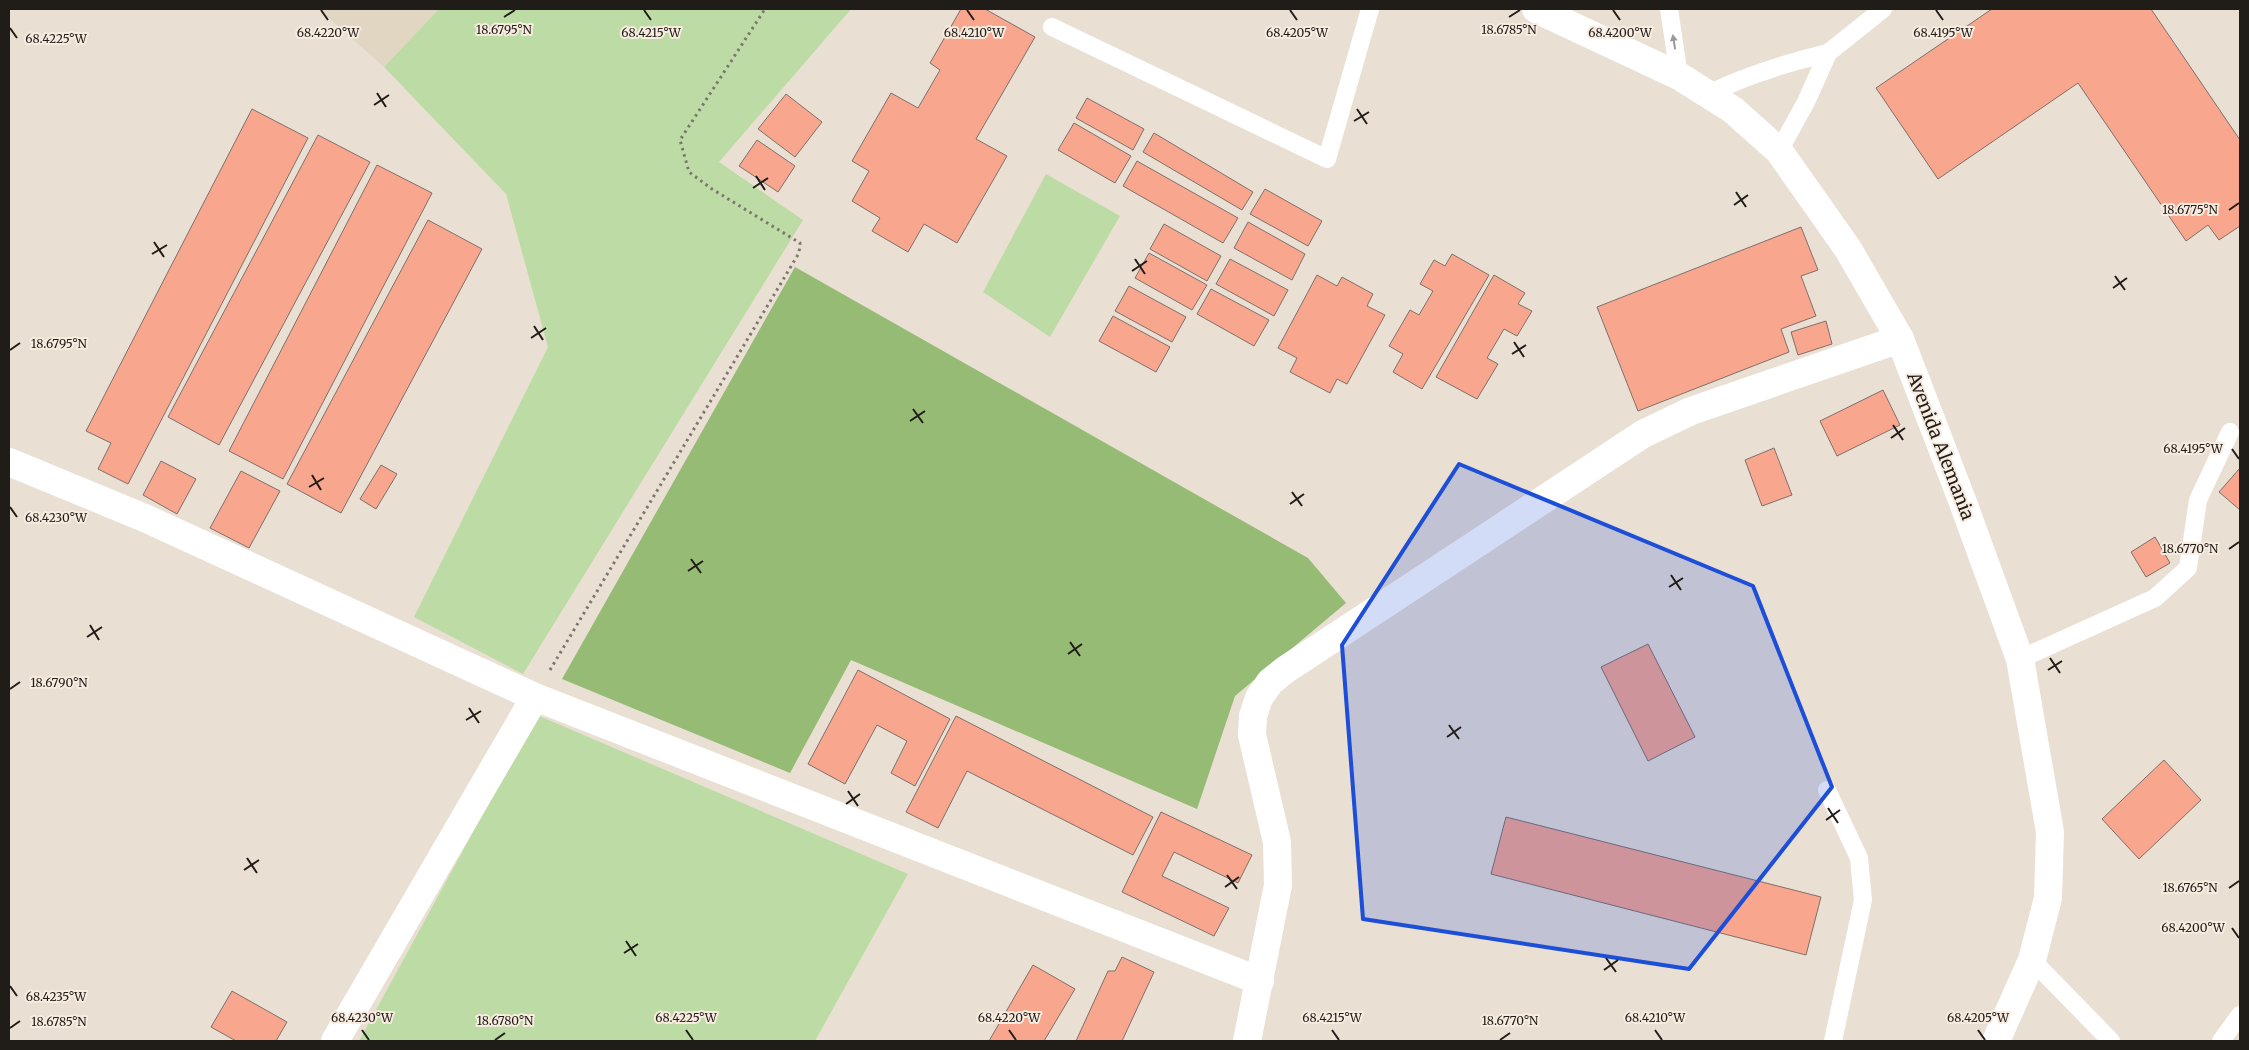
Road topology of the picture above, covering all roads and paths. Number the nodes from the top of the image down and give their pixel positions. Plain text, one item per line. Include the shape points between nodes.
1 (765, 9) edge
2 (1370, 9) edge
3 (1536, 9) edge
4 (1669, 9) edge
5 (1883, 9) edge
6 (1052, 27) dead end
7 (1828, 53) junction
8 (1679, 76) junction
9 (1708, 94) junction
10 (1779, 151) junction
11 (1900, 339) junction
12 (2230, 432) dead end
13 (9, 462) edge
14 (2020, 659) junction
15 (535, 697) junction
16 (1827, 790) dead end
17 (2032, 960) junction
18 (1260, 981) junction
19 (2240, 1015) edge
20 (335, 1041) edge
21 (1247, 1041) edge
22 (1832, 1041) edge
23 (1996, 1041) edge
24 (2111, 1041) edge
25 (2221, 1041) edge

1 - 15 path via 680,140 689,172 800,242 799,253
2 - 6 lane via 1327,159
3 - 8 street, Avenida Alemania
8 -> 4 lane
5 - 7 lane
7 - 9 lane via 1765,70
7 - 10 lane
8 - 9 street, Avenida Alemania
9 - 10 street, Avenida Alemania via 1732,110
10 - 11 street, Avenida Alemania via 1848,249
11 - 14 street, Avenida Alemania
11 - 18 street via 1691,411 1642,434 1270,682 1259,698 1253,716 1252,735 1277,842 1278,885
12 - 14 lane via 2198,500 2188,568 2155,598
13 - 15 street via 148,519
14 - 17 street, Avenida Alemania via 2050,832 2048,898
15 - 18 street
15 - 20 street
16 - 22 lane via 1858,858 1863,900
17 - 23 street, Avenida Alemania
17 - 24 lane
18 - 21 street
19 - 25 lane

